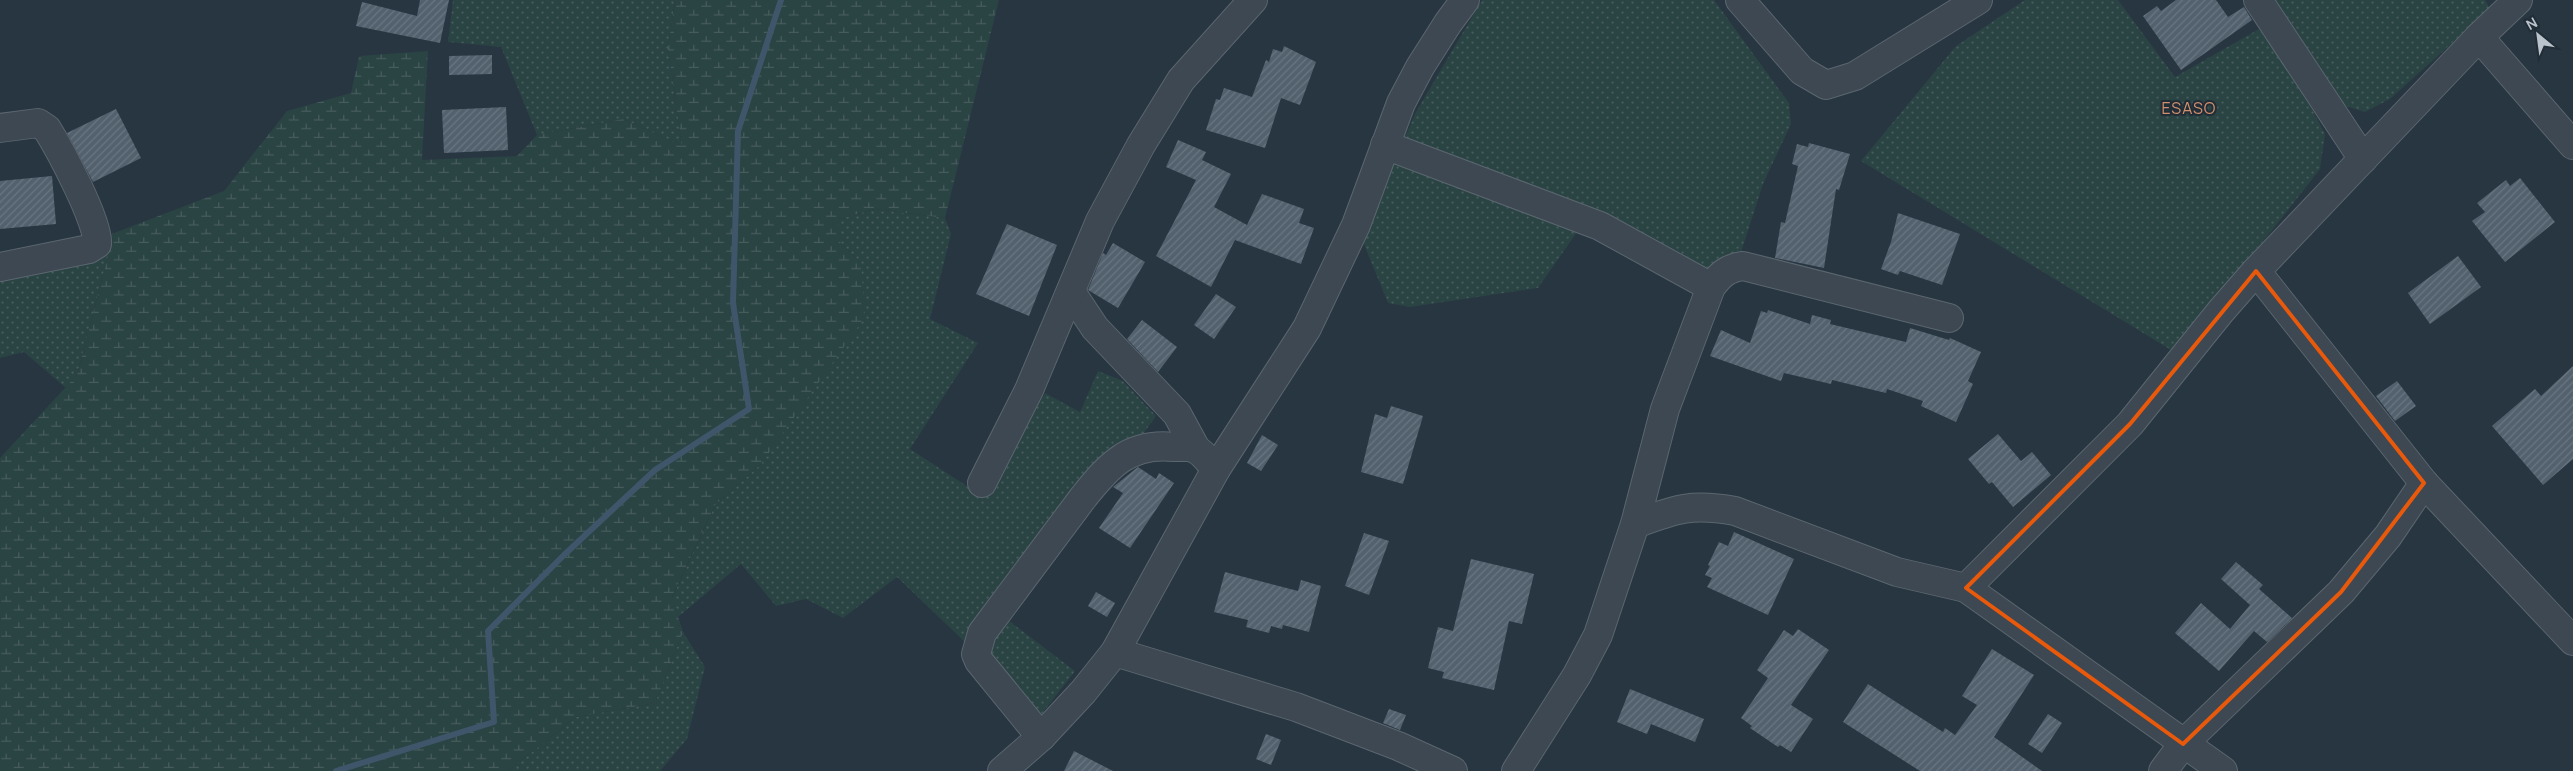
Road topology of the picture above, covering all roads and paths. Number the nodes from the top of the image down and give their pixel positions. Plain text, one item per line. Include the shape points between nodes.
1 (1253, 0) edge
2 (1465, 0) edge
3 (1740, 0) edge
4 (1978, 0) edge
5 (2258, 0) edge
6 (2518, 0) edge
7 (2479, 37) junction
8 (0, 128) edge
9 (1385, 145) junction
10 (2573, 145) edge
11 (2363, 159) junction
12 (0, 267) edge
13 (2256, 271) junction
14 (1711, 287) junction
15 (1071, 292) junction
16 (1949, 318) dead end
17 (1196, 449) junction
18 (1216, 469) junction
19 (982, 483) dead end
20 (2424, 483) junction
21 (1635, 524) junction
22 (1966, 588) junction
23 (2573, 641) edge
24 (1115, 652) junction
25 (1041, 737) junction
26 (2183, 744) junction
27 (1002, 771) edge
28 (1453, 771) edge
29 (1516, 771) edge
30 (2163, 771) edge
31 (2223, 771) edge

1 - 15 street via 1181,80 1171,96 1100,221
2 - 9 street via 1420,67 1400,104
3 - 4 street via 1802,71 1826,85 1855,76
5 - 11 street
6 - 7 street
7 - 10 street
7 - 11 street
8 - 12 street via 38,123 47,128 98,236 97,244 89,249
9 - 14 street via 1600,226
9 - 18 street via 1356,225 1307,328
11 - 13 street
13 - 20 street
13 - 22 street via 2130,424
14 - 16 street via 1724,272 1742,266
14 - 21 street via 1665,409
15 - 17 street via 1095,328 1177,414
15 - 19 street via 1029,390
17 - 18 street
17 - 25 street via 1153,446 1139,448 1118,460 1087,492 982,633 976,654 979,661
18 - 24 street
20 - 23 street
20 - 26 street via 2388,536 2341,592
21 - 22 street via 1677,509 1709,506 1735,511 1897,572
21 - 29 street via 1598,635
22 - 26 street
24 - 25 street
24 - 28 street via 1296,707
25 - 27 street
26 - 30 street
26 - 31 street

